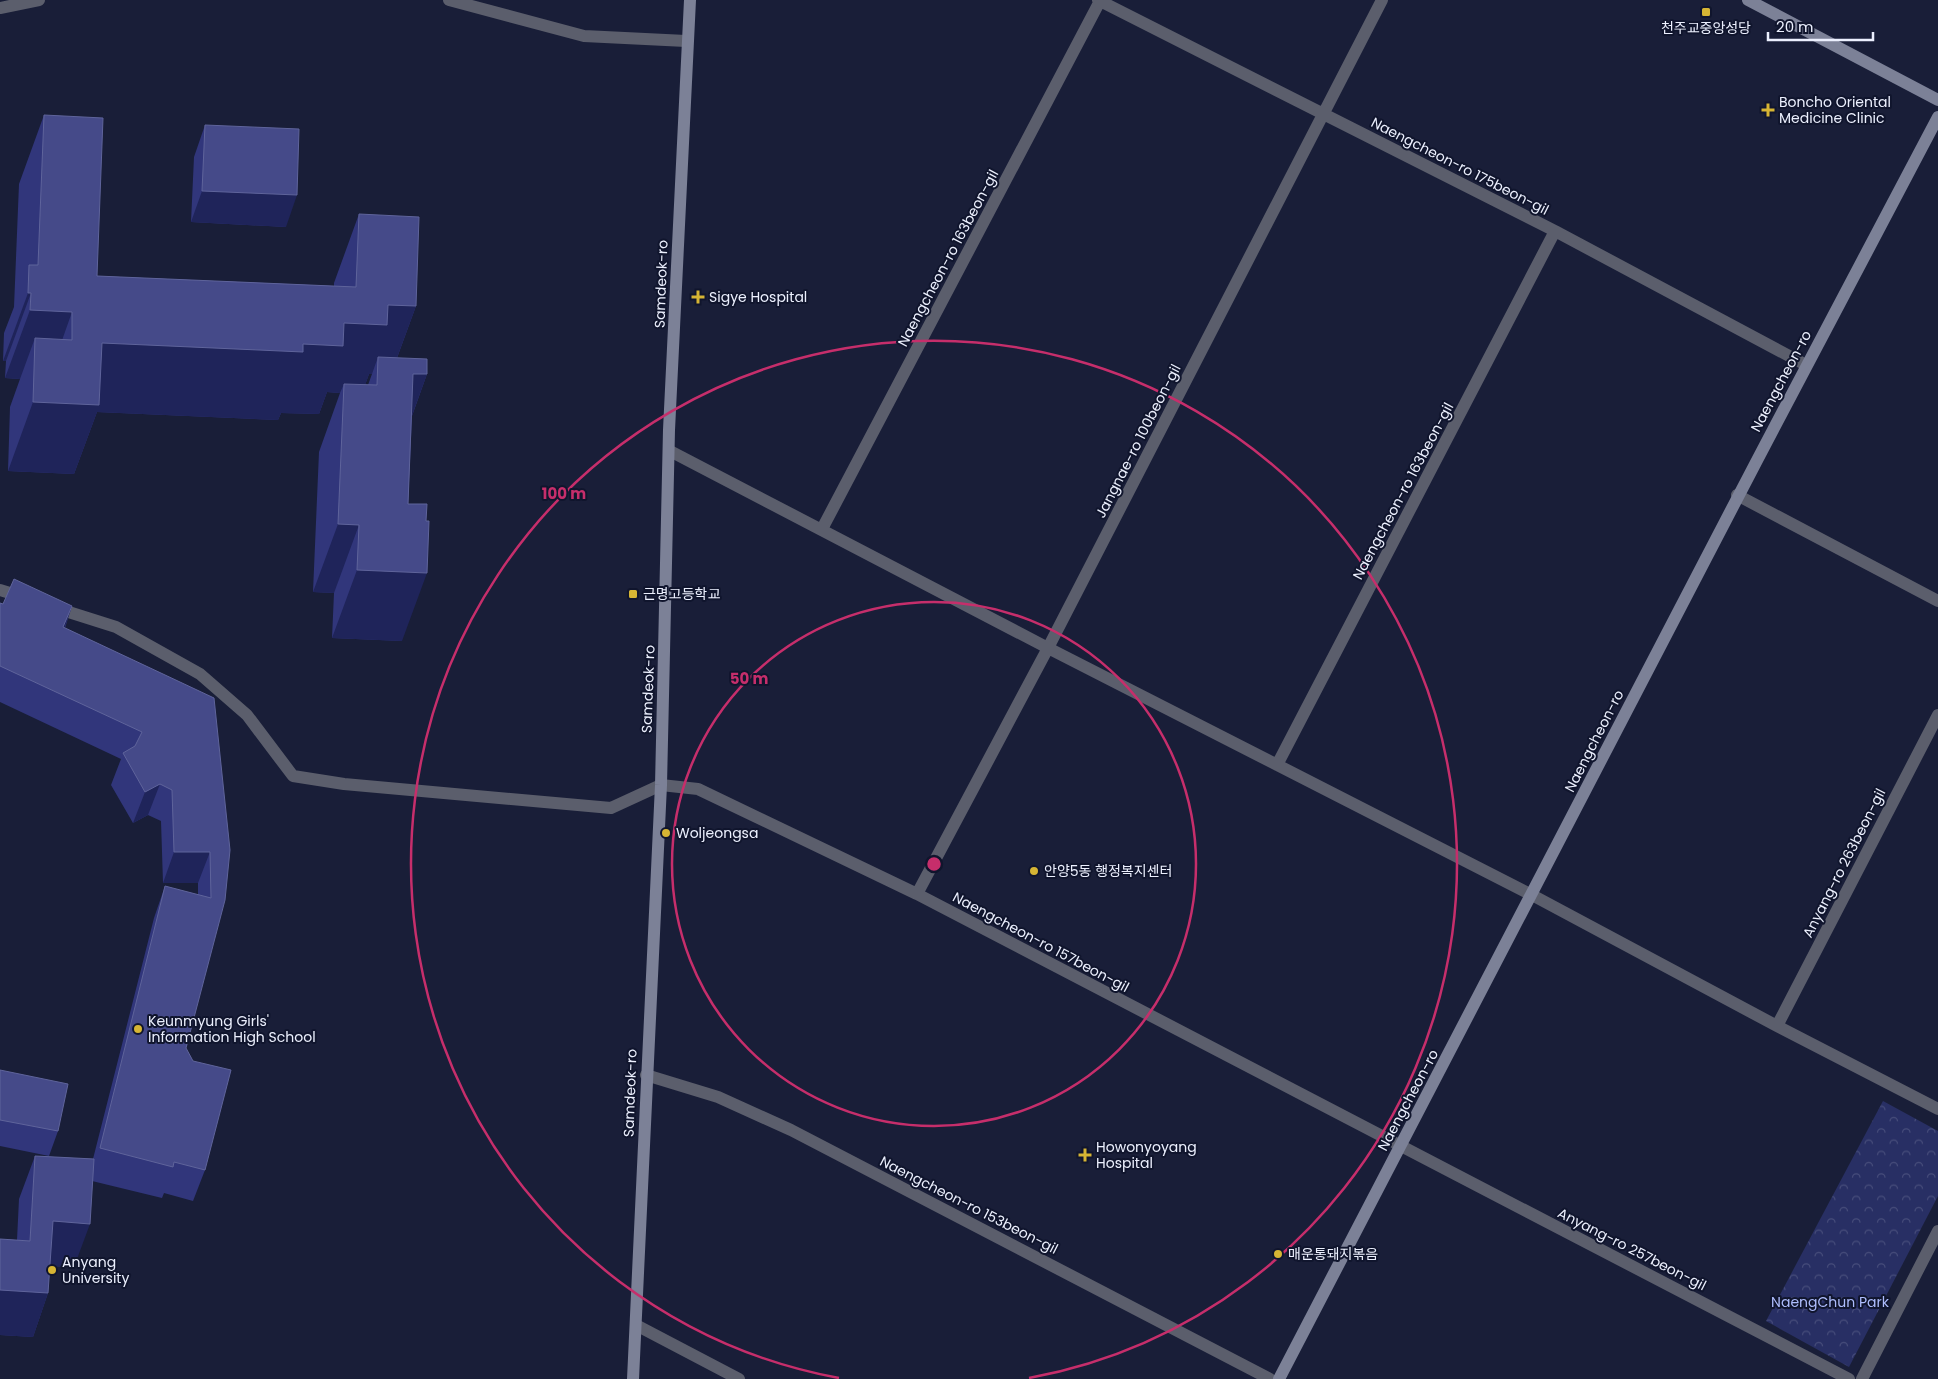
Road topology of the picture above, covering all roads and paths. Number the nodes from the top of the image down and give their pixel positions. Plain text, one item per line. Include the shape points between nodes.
1 (39, 0) edge
2 (449, 0) edge
3 (690, 0) edge
4 (1382, 0) edge
5 (1748, 0) edge
6 (1099, 1) edge
7 (0, 8) edge
8 (686, 41) junction
9 (1938, 100) edge
10 (1323, 114) junction
11 (1938, 117) edge
12 (1555, 231) junction
13 (1806, 365) junction
14 (670, 451) junction
15 (1737, 494) junction
16 (822, 528) junction
17 (0, 590) edge
18 (1938, 601) edge
19 (1048, 648) junction
20 (1938, 715) edge
21 (1277, 765) junction
22 (660, 784) junction
23 (917, 894) junction
24 (1532, 895) junction
25 (1777, 1026) junction
26 (646, 1075) junction
27 (1938, 1109) edge
28 (1400, 1146) junction
29 (1938, 1231) edge
30 (636, 1324) junction
31 (634, 1379) edge
32 (739, 1379) edge
33 (1270, 1379) edge
34 (1279, 1379) edge
35 (1849, 1379) edge
36 (1862, 1379) edge

1 - 7 street
2 - 8 street via 584,36
3 - 8 street, Samdeok-ro
4 - 10 street, Jangnae-ro 100beon-gil
5 - 9 street
6 - 10 street, Naengcheon-ro 175beon-gil
6 - 16 street, Naengcheon-ro 163beon-gil
8 - 14 street, Samdeok-ro
10 - 12 street, Naengcheon-ro 175beon-gil
10 - 19 street, Jangnae-ro 100beon-gil
11 - 13 street, Naengcheon-ro
12 - 13 street, Naengcheon-ro 175beon-gil
12 - 21 street, Naengcheon-ro 163beon-gil
13 - 15 street, Naengcheon-ro
14 - 16 street
14 - 22 street, Samdeok-ro
15 - 18 street
15 - 24 street, Naengcheon-ro
16 - 19 street
17 - 22 street via 116,627 200,674 247,716 293,776 344,784 611,808
19 - 21 street
19 - 23 street, Jangnae-ro 100beon-gil
20 - 25 street, Anyang-ro 263beon-gil
21 - 24 street
22 - 23 street, Naengcheon-ro 157beon-gil via 698,790
22 - 26 street, Samdeok-ro
23 - 28 street, Naengcheon-ro 157beon-gil
24 - 25 street
24 - 28 street, Naengcheon-ro
25 - 27 street
26 - 30 street, Samdeok-ro
26 - 33 street, Naengcheon-ro 153beon-gil via 718,1097 791,1130
28 - 34 street, Naengcheon-ro
28 - 35 street, Anyang-ro 257beon-gil
29 - 36 street
30 - 31 street, Samdeok-ro
30 - 32 street

